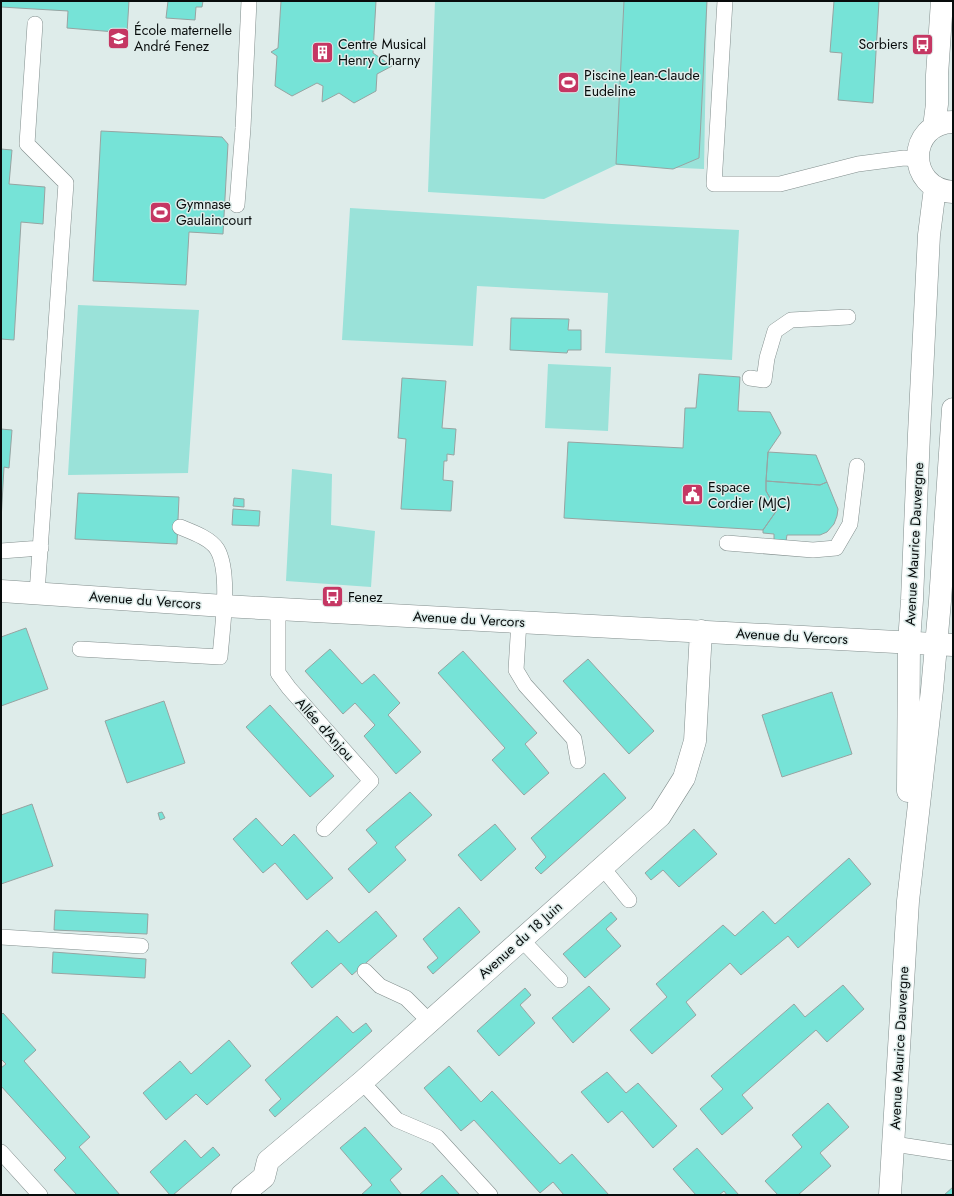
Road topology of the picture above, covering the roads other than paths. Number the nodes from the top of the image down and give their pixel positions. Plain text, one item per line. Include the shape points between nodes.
1 (249, 1) edge
2 (725, 1) edge
3 (942, 1) edge
4 (35, 24) dead end
5 (944, 125) edge
6 (917, 159) junction
7 (944, 190) edge
8 (237, 204) dead end
9 (848, 317) dead end
10 (750, 378) dead end
11 (953, 409) edge
12 (857, 466) dead end
13 (180, 527) dead end
14 (727, 543) dead end
15 (41, 548) junction
16 (1, 551) edge
17 (1, 591) edge
18 (37, 593) junction
19 (224, 606) junction
20 (278, 608) junction
21 (519, 621) junction
22 (701, 631) junction
23 (909, 642) junction
24 (945, 644) edge
25 (80, 649) dead end
26 (578, 761) dead end
27 (324, 829) dead end
28 (602, 868) junction
29 (629, 900) dead end
30 (908, 901) junction
31 (1, 938) edge
32 (521, 939) junction
33 (141, 946) dead end
34 (365, 971) dead end
35 (560, 980) dead end
36 (429, 1021) junction
37 (362, 1082) junction
38 (894, 1144) junction
39 (1, 1152) edge
40 (953, 1154) edge
41 (40, 1195) edge
42 (242, 1195) edge
43 (490, 1195) edge
44 (890, 1195) edge

1 - 8 lane
2 - 6 lane via 714,184 780,184 858,164 904,158
3 - 5 street via 937,104
4 - 15 lane via 27,144 66,183
5 - 6 street via 925,136 919,147
6 - 7 street via 926,181
7 - 23 street, Avenue Maurice Dauvergne via 929,235
9 - 10 lane via 791,320 775,331 764,380
11 - 24 street, Avenue Maurice Dauvergne via 940,601
12 - 14 lane via 850,524 836,548 813,550
13 - 19 lane via 204,538 217,549 224,568
15 - 16 lane
15 - 18 lane
17 - 18 street, Avenue du Vercors
18 - 19 street, Avenue du Vercors
19 - 20 street, Avenue du Vercors
19 - 25 lane via 220,657
20 - 21 street, Avenue du Vercors
20 - 27 lane, Allée d'Anjou via 278,673 372,781
21 - 22 street, Avenue du Vercors
21 - 26 lane via 516,670 525,685 574,739
22 - 23 street, Avenue du Vercors
22 - 28 street, Avenue du 18 Juin via 695,741 684,778 660,816
23 - 24 street, Avenue du Vercors
23 - 30 street, Avenue Maurice Dauvergne
24 - 30 street, Avenue Maurice Dauvergne
28 - 29 lane
28 - 32 street, Avenue du 18 Juin
30 - 38 street, Avenue Maurice Dauvergne
31 - 33 lane
32 - 35 lane
32 - 36 street, Avenue du 18 Juin
34 - 36 lane via 380,986 406,998
36 - 37 street, Avenue du 18 Juin
37 - 42 street, Avenue du 18 Juin via 268,1161 264,1177
37 - 43 lane via 397,1120 437,1137
38 - 40 lane
38 - 44 street, Avenue Maurice Dauvergne
39 - 41 lane

